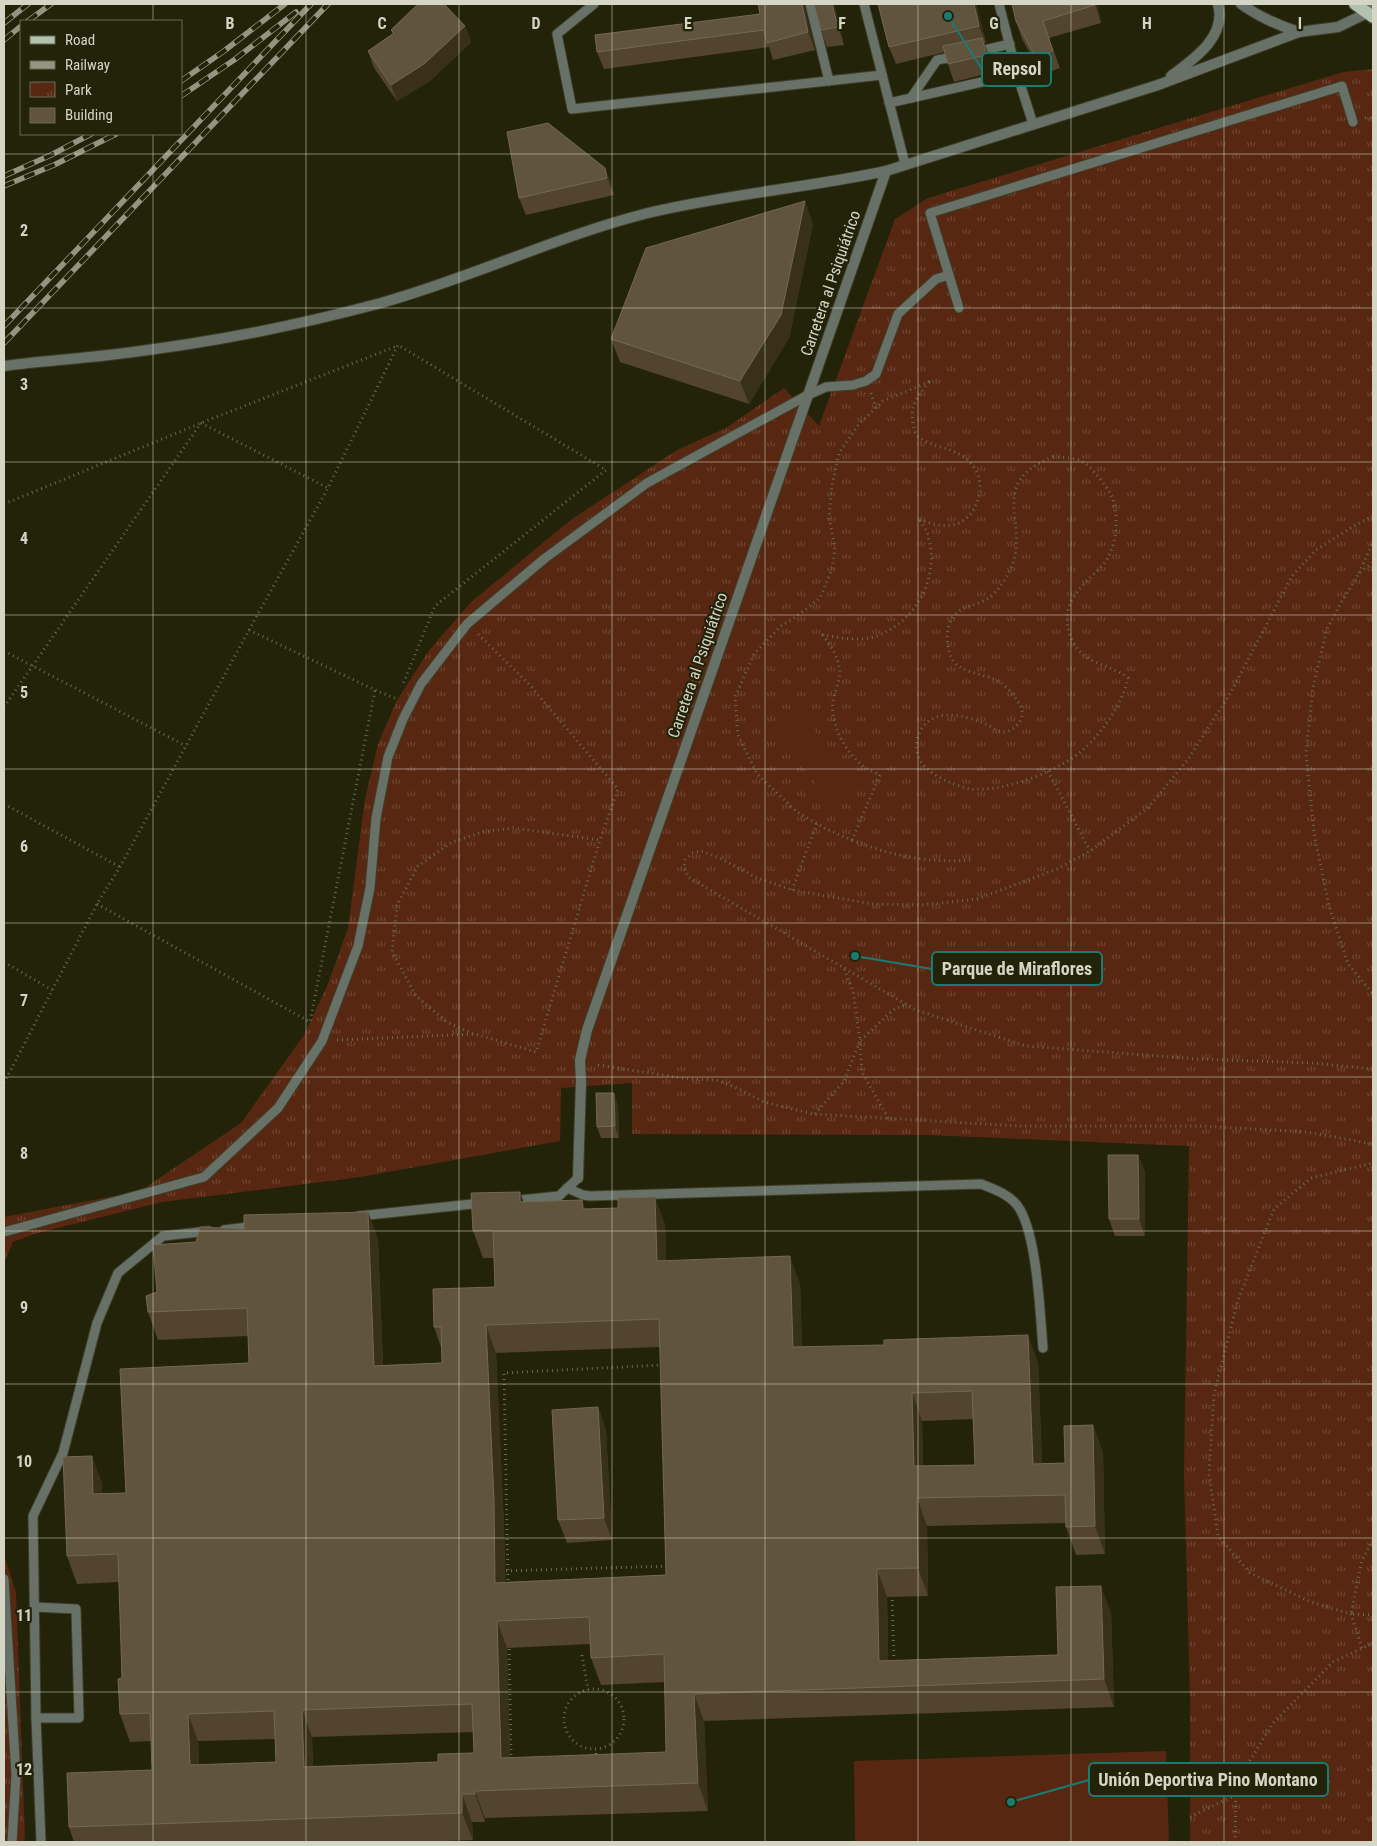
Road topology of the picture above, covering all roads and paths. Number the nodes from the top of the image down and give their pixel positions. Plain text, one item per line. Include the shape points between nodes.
1 (594, 4) edge
2 (810, 4) edge
3 (864, 4) edge
4 (999, 4) edge
5 (1218, 4) edge
6 (1241, 4) edge
7 (1355, 4) edge
8 (1371, 11) edge
9 (1298, 32) junction
10 (1010, 44) junction
11 (1017, 74) junction
12 (882, 75) junction
13 (829, 81) junction
14 (1158, 85) junction
15 (911, 98) junction
16 (889, 103) junction
17 (1353, 122) dead end
18 (1033, 124) junction
19 (904, 164) junction
20 (886, 170) junction
21 (949, 275) junction
22 (960, 308) dead end
23 (398, 345) junction
24 (4, 366) edge
25 (806, 396) junction
26 (201, 423) junction
27 (328, 488) junction
28 (4, 504) edge
29 (1373, 516) edge
30 (1373, 542) edge
31 (1373, 562) edge
32 (1359, 573) junction
33 (467, 624) junction
34 (248, 630) junction
35 (4, 650) edge
36 (32, 666) junction
37 (375, 690) junction
38 (4, 707) edge
39 (186, 746) junction
40 (1048, 771) junction
41 (4, 804) edge
42 (817, 823) junction
43 (600, 840) junction
44 (852, 840) junction
45 (1090, 852) junction
46 (971, 860) dead end
47 (120, 867) junction
48 (792, 890) junction
49 (97, 904) junction
50 (4, 962) edge
51 (843, 968) junction
52 (52, 990) junction
53 (1373, 994) edge
54 (907, 1004) junction
55 (475, 1034) junction
56 (322, 1041) junction
57 (860, 1041) junction
58 (598, 1065) dead end
59 (1373, 1069) edge
60 (4, 1083) edge
61 (814, 1114) junction
62 (888, 1119) junction
63 (1373, 1144) edge
64 (1373, 1163) edge
65 (578, 1178) joint
66 (567, 1188) junction
67 (500, 1202) edge
68 (490, 1203) edge
69 (351, 1217) edge
70 (262, 1226) edge
71 (4, 1232) edge
72 (1043, 1348) dead end
73 (673, 1365) edge
74 (1373, 1540) edge
75 (669, 1556) edge
76 (669, 1566) junction
77 (679, 1566) edge
78 (508, 1570) junction
79 (499, 1571) dead end
80 (670, 1576) edge
81 (4, 1579) edge
82 (508, 1590) edge
83 (891, 1592) edge
84 (34, 1607) junction
85 (1351, 1614) junction
86 (1373, 1615) edge
87 (509, 1639) edge
88 (1373, 1643) edge
89 (1362, 1648) junction
90 (582, 1655) dead end
91 (894, 1669) edge
92 (588, 1690) junction
93 (36, 1718) junction
94 (596, 1749) junction
95 (511, 1766) edge
96 (596, 1766) edge
97 (1236, 1795) junction
98 (1190, 1817) dead end
99 (12, 1842) edge
100 (41, 1842) edge
101 (1235, 1842) edge

1 - 13 lane via 557,34 572,109
2 - 13 lane
3 - 12 lane
4 - 10 lane
5 - 14 street via 1219,22 1213,39 1194,60
6 - 9 street via 1276,25
7 - 8 main road
8 - 9 street via 1338,27
9 - 14 street
10 - 11 lane
10 - 15 lane via 937,60
11 - 15 lane
11 - 18 lane
12 - 13 lane
12 - 16 lane
14 - 18 street
15 - 16 lane
16 - 19 lane
17 - 21 lane via 1342,86 930,213
18 - 19 street
19 - 20 street
20 - 24 street via 708,200 646,214 573,235 383,302 285,327 172,346
20 - 25 street, Carretera al Psiquiátrico
21 - 22 lane
21 - 25 lane via 936,279 898,314 876,374 866,381 826,387
23 - 26 path
23 - 27 path
23 - 37 path via 606,470 435,606 397,700
25 - 33 lane via 647,483 544,559
25 - 65 street, Carretera al Psiquiátrico via 587,1030 580,1060
26 - 27 path
26 - 28 path
26 - 36 path
27 - 34 path
29 - 45 path via 1316,550 1292,576 1231,692 1189,758 1148,808
30 - 32 path
31 - 32 path
32 - 53 path via 1327,629 1314,687 1306,754 1314,833 1329,906 1348,964
33 - 43 path via 528,683 618,788
33 - 56 lane via 422,684 403,719 388,758 376,818 370,888 358,946
34 - 37 path
34 - 39 path
35 - 36 path
36 - 38 path
36 - 39 path
37 - 49 path via 310,1022
39 - 47 path
40 - 40 path via 1076,755 1096,738 1114,710 1128,678 1114,668 1095,664 1079,651 1067,622 1074,594 1105,563 1113,547 1117,529 1112,495 1087,463 1053,457 1026,472 1018,483 1013,498 1016,548 1009,573 990,597 956,614 949,623 947,634 953,660 962,668 1000,682 1015,696 1022,708 1022,717 1010,731 1000,732 971,719 943,714 923,726 917,748 919,759 927,769 943,780 968,789 991,790
40 - 45 path
41 - 47 path
42 - 44 path
42 - 44 path via 796,812 757,774 738,735 735,697 754,654 781,626 820,598 832,569 835,549 829,517 840,453 859,424 883,401 929,382 913,406 911,415 916,435 930,445 955,451 967,459 980,480 980,490 975,508 960,522 937,526 918,519 928,533 932,563 926,588 906,618 878,635 864,639 848,640 823,635 839,666 833,702 843,743 864,767 880,775
42 - 48 path
43 - 55 path via 536,1052
43 - 55 path via 513,828 483,832 452,842 418,866 397,905 392,952 416,996 447,1022
44 - 46 path via 893,855 935,861
45 - 48 path via 1057,869 977,900 923,905 872,904
47 - 49 path
48 - 51 path via 755,877 702,851 692,853 685,860 688,877
49 - 52 path
50 - 52 path
51 - 54 path
51 - 57 path via 853,991
52 - 60 path
54 - 57 path via 893,1010
54 - 59 path via 916,1010 1026,1046
55 - 56 path
56 - 71 lane via 278,1108 204,1177
57 - 61 path via 844,1081
57 - 62 path via 862,1072
58 - 61 path via 716,1080 764,1102
61 - 62 path
62 - 63 path via 1019,1126 1200,1126 1308,1132
64 - 85 path via 1311,1178 1274,1209 1238,1300 1214,1394 1209,1474 1218,1536 1250,1573 1311,1602
65 - 66 lane
66 - 67 lane via 559,1196
66 - 72 lane via 590,1196 981,1184 1002,1193 1025,1217 1032,1243
68 - 69 lane
70 - 84 lane via 163,1236 118,1273 97,1323 63,1453 32,1516
73 - 78 path via 504,1373
74 - 85 path via 1362,1560
75 - 76 path
76 - 77 path
76 - 78 path
76 - 80 path
78 - 79 path
78 - 82 path
81 - 99 lane via 16,1775
83 - 91 path
84 - 93 lane
84 - 93 lane via 76,1609 79,1718
85 - 86 path
85 - 89 path
87 - 95 path
88 - 89 path
89 - 97 path via 1333,1662 1273,1723 1236,1783
90 - 92 path
92 - 94 path via 572,1698 564,1714 564,1724 572,1740
92 - 94 path via 612,1694 624,1715 618,1738 605,1748
93 - 100 lane
94 - 96 path
97 - 98 path
97 - 101 path

